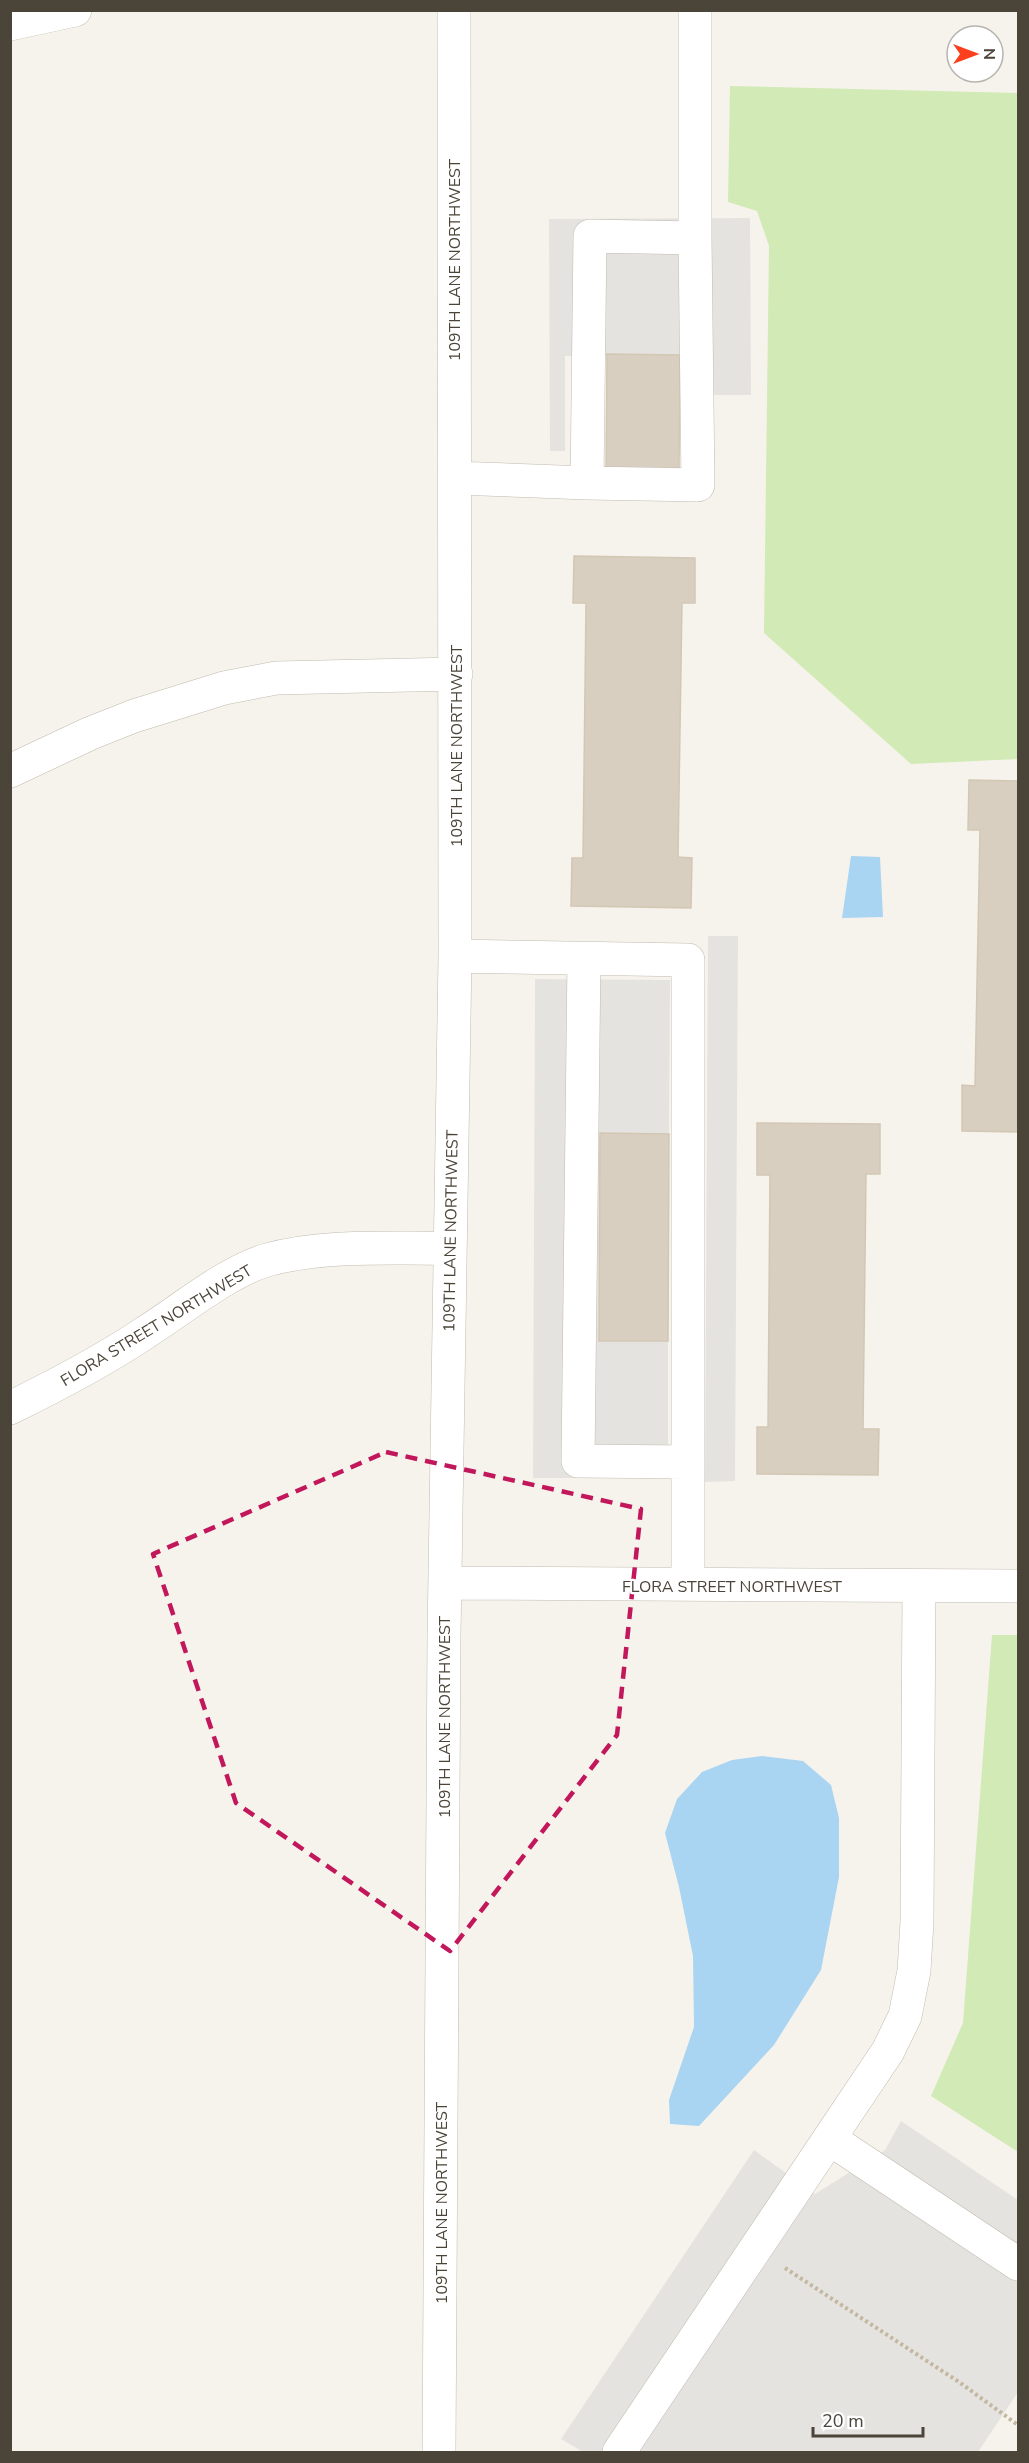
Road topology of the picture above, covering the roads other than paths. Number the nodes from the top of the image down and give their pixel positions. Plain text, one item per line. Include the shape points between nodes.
1 (75, 10) edge
2 (454, 10) edge
3 (695, 10) edge
4 (10, 24) edge
5 (694, 238) junction
6 (455, 478) junction
7 (587, 483) junction
8 (456, 674) junction
9 (10, 771) edge
10 (455, 956) junction
11 (584, 958) junction
12 (449, 1248) junction
13 (10, 1407) edge
14 (688, 1462) junction
15 (445, 1583) junction
16 (688, 1585) junction
17 (1018, 1586) edge
18 (919, 1587) junction
19 (830, 2139) junction
20 (1018, 2264) edge
21 (439, 2452) edge
22 (619, 2452) edge

1 - 4 street
2 - 6 street, 109TH LANE NORTHWEST
3 - 5 street
5 - 7 street via 590,237
5 - 7 street via 698,485
6 - 7 street
6 - 8 street, 109TH LANE NORTHWEST
8 - 9 street via 276,678 224,688 134,716
8 - 10 street, 109TH LANE NORTHWEST
10 - 11 street
10 - 12 street, 109TH LANE NORTHWEST
11 - 14 street via 688,960
11 - 14 street via 578,1461
12 - 13 street, FLORA STREET NORTHWEST via 351,1250 266,1260 231,1276 102,1359
12 - 15 street, 109TH LANE NORTHWEST
14 - 16 street
15 - 16 street, FLORA STREET NORTHWEST
15 - 21 street, 109TH LANE NORTHWEST
16 - 18 street, FLORA STREET NORTHWEST
17 - 18 street, FLORA STREET NORTHWEST
18 - 19 street via 914,1971 905,2016 888,2051
19 - 20 street
19 - 22 street

